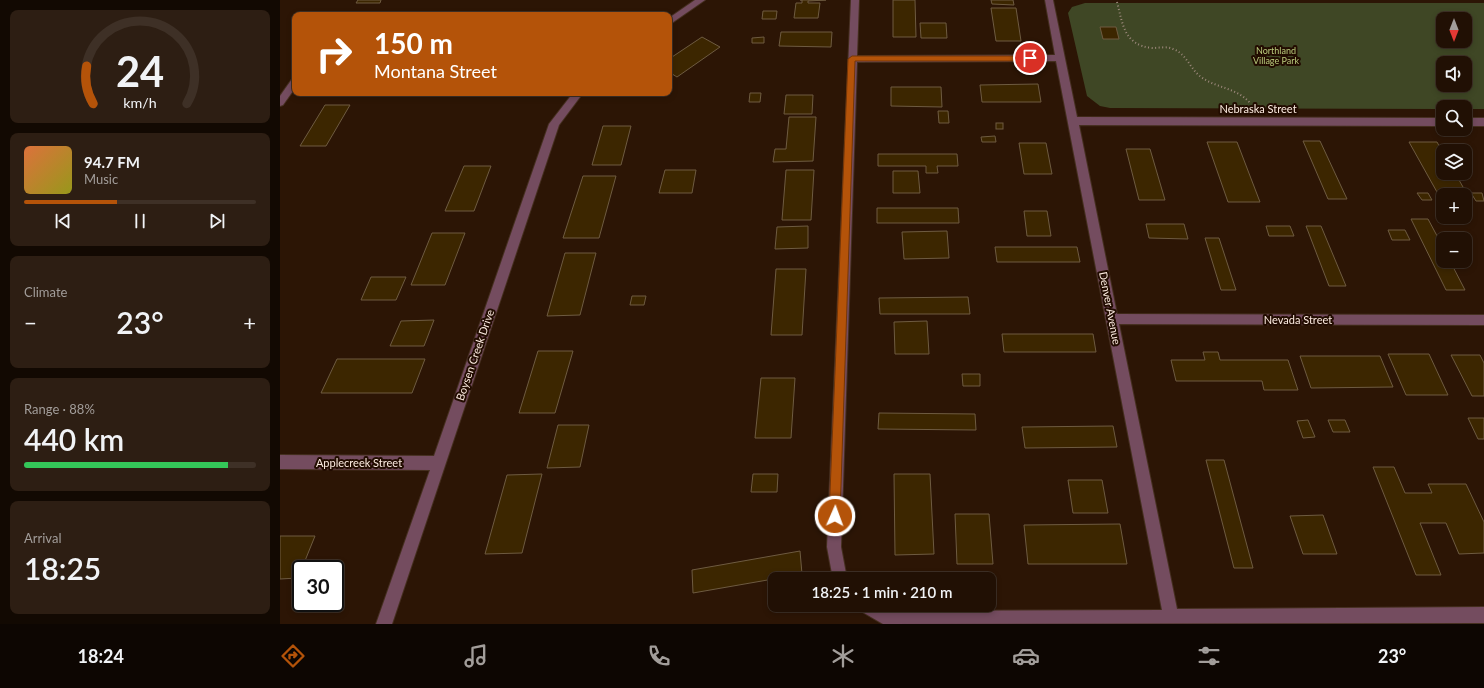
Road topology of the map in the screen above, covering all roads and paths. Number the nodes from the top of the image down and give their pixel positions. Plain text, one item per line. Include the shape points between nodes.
1 (702, 0) edge
2 (855, 0) edge
3 (1049, 0) edge
4 (1116, 2) dead end
5 (672, 20) edge
6 (1060, 58) junction
7 (852, 59) junction
8 (292, 85) edge
9 (576, 96) edge
10 (280, 103) edge
11 (1253, 110) dead end
12 (1072, 121) junction
13 (1436, 122) edge
14 (1472, 122) edge
15 (1484, 122) edge
16 (1113, 319) junction
17 (1484, 320) edge
18 (280, 462) edge
19 (438, 463) junction
20 (839, 572) edge
21 (876, 612) edge
22 (1484, 615) edge
23 (1171, 616) junction
24 (384, 624) edge

1 - 5 street
2 - 7 street
3 - 6 street, Denver Avenue
4 - 11 path via 1128,38 1134,43 1144,48 1175,49 1200,76 1238,91 1246,97
6 - 7 street
6 - 12 street, Denver Avenue
7 - 20 street via 834,547
8 - 10 street
9 - 19 street, Boysen Creek Drive via 554,124
12 - 13 street, Nebraska Street
12 - 16 street, Denver Avenue
14 - 15 street
16 - 17 street, Nevada Street
16 - 23 street, Denver Avenue
18 - 19 street, Applecreek Street
19 - 24 street, Boysen Creek Drive
21 - 23 street via 889,619
22 - 23 street

